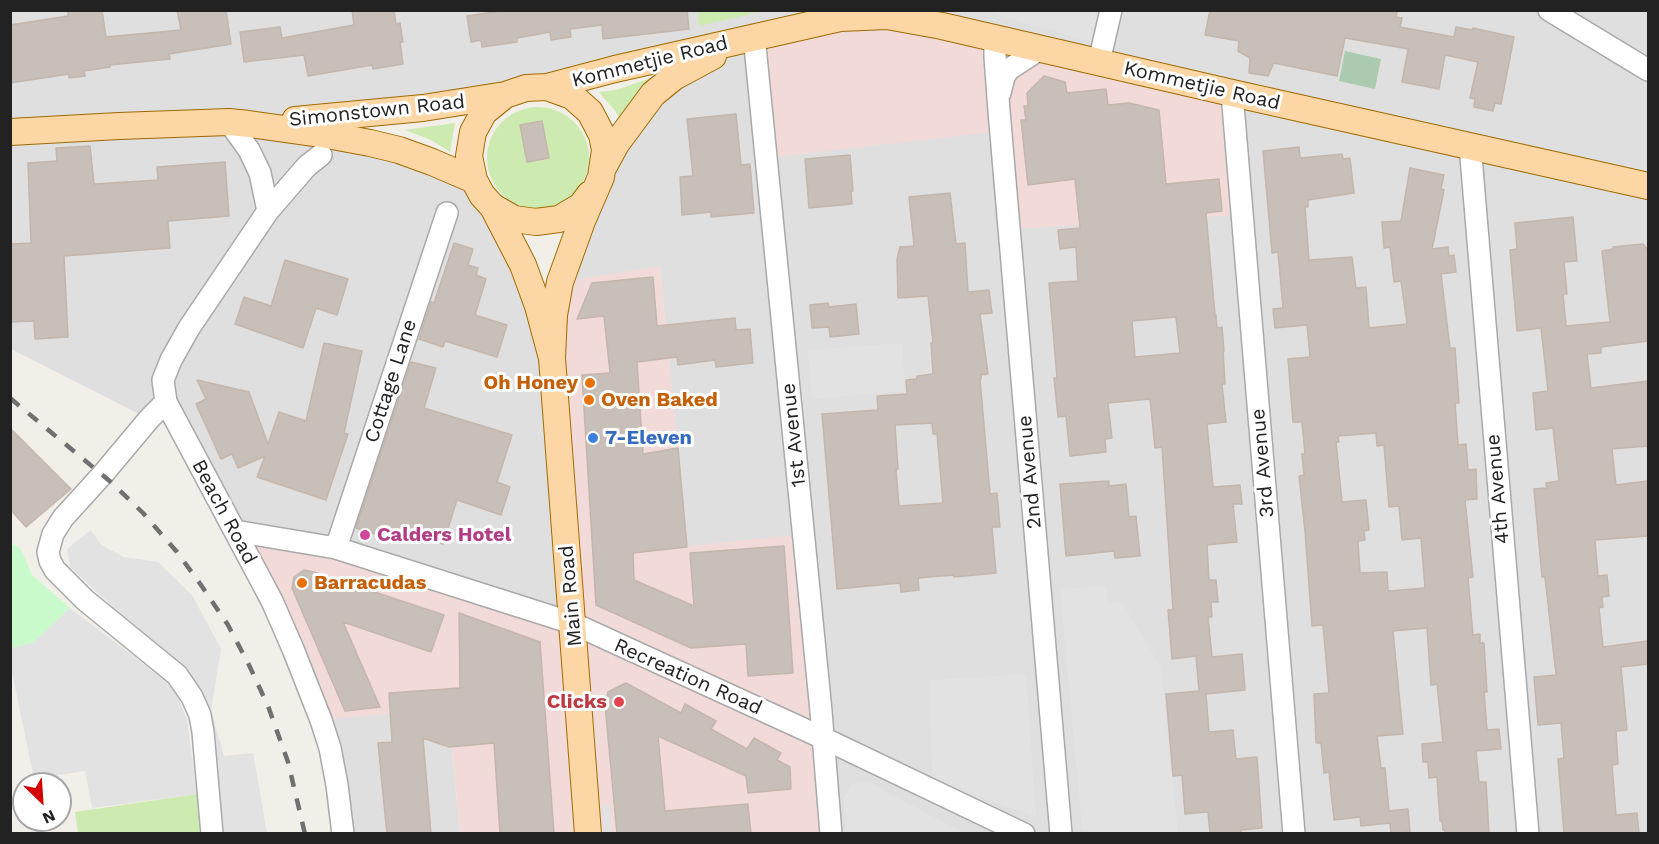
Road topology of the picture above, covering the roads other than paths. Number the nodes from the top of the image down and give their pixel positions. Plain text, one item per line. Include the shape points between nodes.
1 (1549, 10) edge
2 (1110, 15) edge
3 (754, 36) junction
4 (995, 38) junction
5 (1040, 49) junction
6 (1099, 62) junction
7 (1648, 70) edge
8 (547, 87) junction
9 (1232, 93) junction
10 (505, 95) junction
11 (999, 111) junction
12 (239, 123) junction
13 (10, 132) edge
14 (1470, 145) junction
15 (321, 155) dead end
16 (600, 177) junction
17 (474, 180) junction
18 (1648, 186) edge
19 (493, 207) junction
20 (268, 211) junction
21 (447, 213) dead end
22 (552, 358) junction
23 (166, 402) junction
24 (235, 531) junction
25 (336, 548) junction
26 (572, 623) junction
27 (823, 738) junction
28 (212, 834) edge
29 (343, 834) edge
30 (588, 834) edge
31 (831, 834) edge
32 (1024, 834) edge
33 (1061, 834) edge
34 (1294, 834) edge
35 (1528, 834) edge

1 - 7 street
2 - 6 street
3 - 4 main road, Kommetjie Road via 840,18 887,16
3 - 8 main road, Kommetjie Road
3 - 16 main road, Kommetjie Road via 674,76 653,94 616,144
3 - 27 street, 1st Avenue
4 - 5 main road, Kommetjie Road
4 - 11 street, 2nd Avenue
5 - 6 main road, Kommetjie Road
5 - 11 street, 2nd Avenue via 1008,70
6 - 9 main road, Kommetjie Road
8 - 10 main road, Main Road
8 - 16 main road, Main Road via 572,96 590,112 605,150
9 - 14 main road, Kommetjie Road
9 - 34 street, 3rd Avenue
10 - 12 main road, Simonstown Road via 365,115
10 - 17 main road, Main Road via 484,112 473,132 469,156
11 - 33 street, 2nd Avenue
12 - 13 main road, Simonstown Road
12 - 17 main road, Simonstown Road via 399,150
12 - 20 street via 260,173
14 - 18 main road, Kommetjie Road
14 - 35 street, 4th Avenue
15 - 20 street, Beach Road
16 - 19 main road, Main Road via 581,206 559,219 514,219
16 - 22 main road, Main Road via 560,282
17 - 19 main road, Main Road
19 - 22 main road, Main Road via 524,265
20 - 23 street, Beach Road via 171,360 163,380
21 - 25 street, Cottage Lane
22 - 26 main road, Main Road
23 - 24 street, Beach Road
23 - 28 street via 63,518 48,552 55,570 177,675 192,697 203,732
24 - 25 street, Recreation Road
24 - 29 street, Beach Road via 272,601 321,720 334,767
25 - 26 street, Recreation Road
26 - 27 street, Recreation Road
26 - 30 main road, Main Road
27 - 31 street, 1st Avenue
27 - 32 street, Recreation Road

